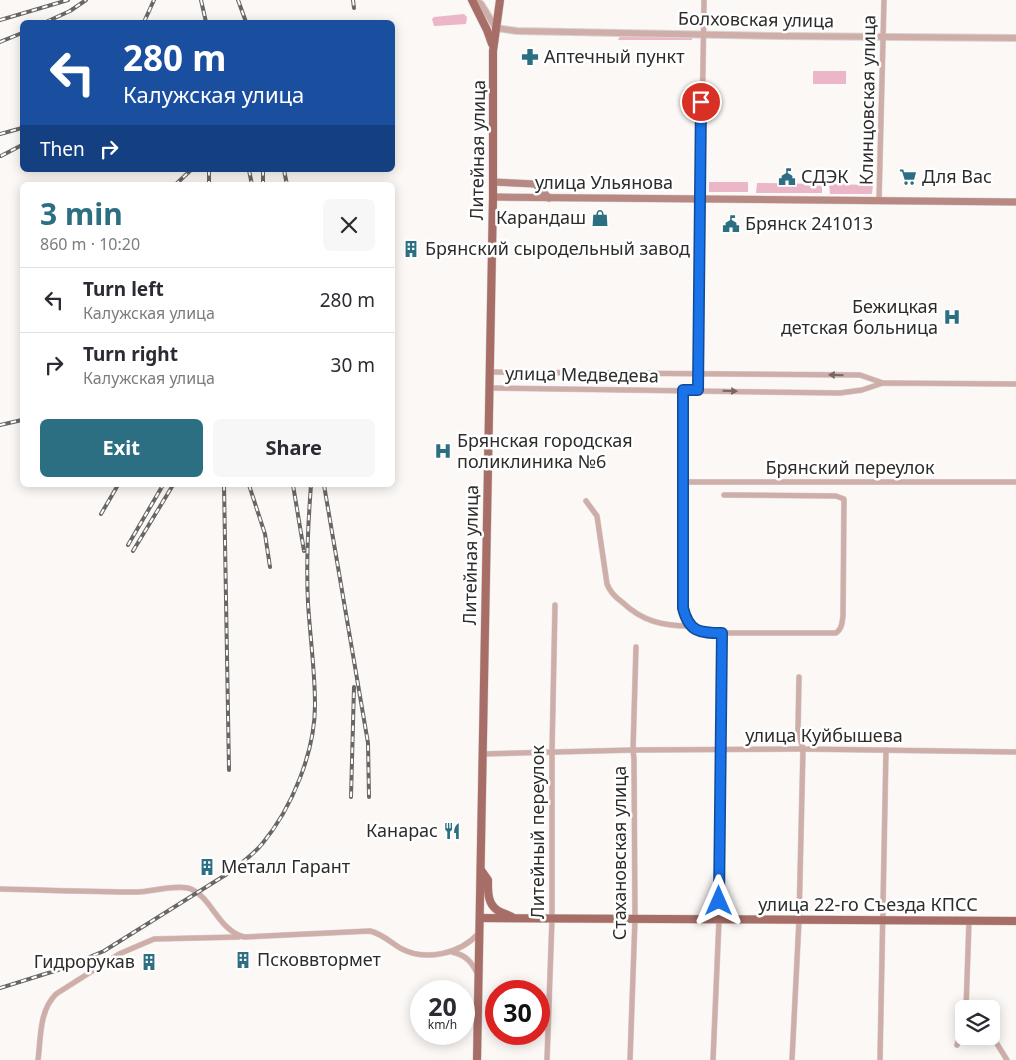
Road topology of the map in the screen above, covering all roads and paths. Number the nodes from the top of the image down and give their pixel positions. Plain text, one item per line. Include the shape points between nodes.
1 (474, 0) edge
2 (500, 0) edge
3 (704, 0) edge
4 (884, 0) edge
5 (496, 28) junction
6 (703, 34) junction
7 (883, 37) junction
8 (1016, 38) edge
9 (493, 51) junction
10 (493, 182) junction
11 (493, 197) junction
12 (549, 198) junction
13 (700, 199) junction
14 (879, 200) junction
15 (1016, 202) edge
16 (489, 372) junction
17 (698, 374) junction
18 (883, 383) junction
19 (1016, 384) edge
20 (489, 388) junction
21 (683, 390) junction
22 (698, 390) junction
23 (683, 482) junction
24 (1016, 482) edge
25 (724, 495) dead end
26 (586, 501) dead end
27 (555, 604) dead end
28 (690, 626) junction
29 (722, 633) junction
30 (636, 647) dead end
31 (799, 677) dead end
32 (803, 749) junction
33 (633, 750) junction
34 (720, 750) junction
35 (886, 750) junction
36 (552, 752) junction
37 (1016, 752) edge
38 (482, 754) junction
39 (481, 870) junction
40 (0, 889) edge
41 (480, 918) junction
42 (513, 918) junction
43 (552, 919) junction
44 (635, 919) junction
45 (719, 920) junction
46 (799, 920) junction
47 (882, 920) junction
48 (969, 921) junction
49 (1016, 921) edge
50 (479, 933) junction
51 (244, 937) junction
52 (451, 952) junction
53 (478, 975) junction
54 (966, 1000) edge
55 (998, 1045) edge
56 (38, 1060) edge
57 (477, 1060) edge
58 (547, 1060) edge
59 (630, 1060) edge
60 (714, 1060) edge
61 (792, 1060) edge
62 (880, 1060) edge
63 (1007, 1060) edge

1 - 5 street via 481,4
1 - 9 main road, Литейная улица via 488,30
2 - 5 main road, Литейная улица
3 - 6 street
4 - 7 street, Клинцовская улица
5 - 6 street, Болховская улица
5 - 9 main road, Литейная улица
6 - 7 street, Болховская улица
6 - 13 street
7 - 8 street, Болховская улица
7 - 14 street, Клинцовская улица
9 - 10 main road, Литейная улица
10 - 11 main road, Литейная улица
10 - 12 main road via 535,184
11 - 12 main road, улица Ульянова
11 - 16 main road, Литейная улица
12 - 13 main road, улица Ульянова
13 - 14 main road, улица Ульянова
13 - 17 street
14 - 15 main road, улица Ульянова
16 - 17 street, улица Медведева
16 - 20 main road, Литейная улица
18 -> 17 street, улица Медведева via 860,375
17 - 22 street
18 - 19 street, улица Медведева
22 -> 18 street, улица Медведева via 840,393
20 - 21 street, улица Медведева
20 - 38 main road, Литейная улица
21 - 22 street, улица Медведева
21 - 23 street
23 - 24 street, Брянский переулок
23 - 28 street via 683,608
25 - 29 street via 836,496 844,499 845,508 843,616 838,632
26 - 28 street via 596,516 610,591 641,618
27 - 36 street, Литейный переулок
28 - 29 street via 704,633
29 - 34 street
30 - 33 street, Стахановская улица
31 - 32 street via 798,730
32 - 34 street, улица Куйбышева
32 - 35 street, улица Куйбышева
32 - 46 street
33 - 34 street, улица Куйбышева
33 - 36 street, улица Куйбышева
33 - 44 street, Стахановская улица
34 - 45 street
35 - 37 street, улица Куйбышева
35 - 47 street
36 - 38 street, улица Куйбышева
36 - 43 street, Литейный переулок
38 - 39 main road, Литейная улица
39 - 41 main road, Литейная улица
39 - 42 main road via 488,880 487,893 492,905
40 - 51 street via 139,892 190,888 230,931
41 - 42 main road, улица 22-го Съезда КПСС
41 - 50 main road, Литейная улица
42 - 43 main road, улица 22-го Съезда КПСС
43 - 44 main road, улица 22-го Съезда КПСС
43 - 58 street, Литейный переулок
44 - 45 main road, улица 22-го Съезда КПСС
44 - 59 street, Стахановская улица
45 - 46 main road, улица 22-го Съезда КПСС
45 - 60 street
46 - 47 main road, улица 22-го Съезда КПСС
46 - 61 street
47 - 48 main road, улица 22-го Съезда КПСС
47 - 62 street
48 - 49 main road, улица 22-го Съезда КПСС
48 - 54 street
50 - 52 street via 471,942
50 - 53 main road, Литейная улица
51 - 52 street via 370,930 412,952
51 - 56 street via 154,939 119,954 50,1000 44,1014
52 - 53 street via 470,960
53 - 57 main road, Литейная улица
55 - 63 street

